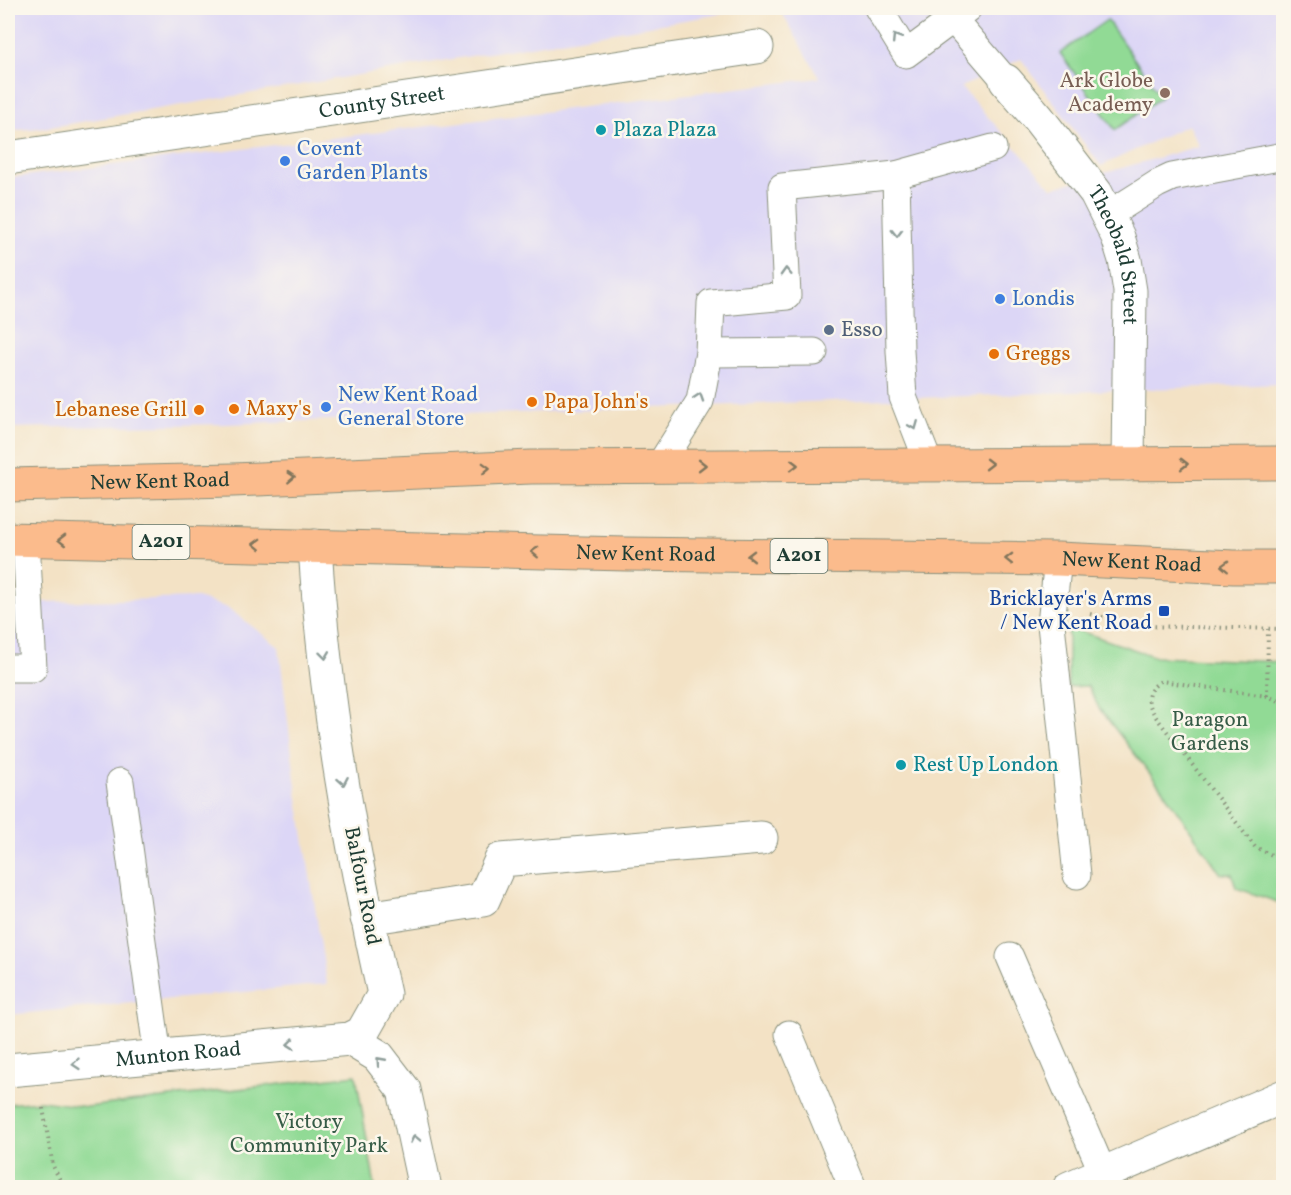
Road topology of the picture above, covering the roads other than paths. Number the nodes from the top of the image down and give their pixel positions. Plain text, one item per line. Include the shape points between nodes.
1 (878, 8) edge
2 (961, 13) edge
3 (757, 47) dead end
4 (1006, 81) joint
5 (993, 148) dead end
6 (1284, 156) edge
7 (8, 158) edge
8 (896, 175) junction
9 (1108, 215) junction
10 (814, 352) dead end
11 (709, 353) junction
12 (1284, 463) edge
13 (929, 464) junction
14 (1128, 464) junction
15 (660, 465) junction
16 (8, 485) edge
17 (17, 539) edge
18 (315, 546) junction
19 (1058, 559) junction
20 (1284, 567) edge
21 (8, 668) edge
22 (120, 782) dead end
23 (761, 838) dead end
24 (1077, 875) dead end
25 (367, 918) junction
26 (1010, 957) dead end
27 (789, 1034) dead end
28 (350, 1039) junction
29 (158, 1057) junction
30 (8, 1070) edge
31 (1284, 1096) edge
32 (1103, 1173) junction
33 (425, 1188) edge
34 (854, 1188) edge
35 (1069, 1188) edge

2 -> 1 lane via 906,54
2 - 4 lane
3 - 7 street, County Street
4 - 9 street, Theobald Street via 1095,192
5 - 8 lane
6 - 9 lane via 1172,177
11 -> 8 lane via 711,303 787,296 782,187
8 -> 13 lane via 887,351
9 - 14 street, Theobald Street via 1123,252 1130,291
10 - 11 lane
15 -> 11 lane via 700,401
14 -> 12 highway, New Kent Road
13 -> 14 highway, New Kent Road
15 -> 13 highway, New Kent Road
16 -> 15 highway, New Kent Road
18 -> 17 highway, New Kent Road / A201
17 - 21 lane via 33,668
19 -> 18 highway, New Kent Road / A201
18 -> 25 street, Balfour Road via 333,723
20 -> 19 highway, New Kent Road / A201
19 - 24 lane via 1051,624
22 - 29 lane
23 - 25 street via 501,860 483,900
25 - 28 street, Balfour Road via 384,994 362,1033
26 - 32 lane
27 - 34 lane
28 -> 29 street, Munton Road
33 -> 28 street via 404,1090 378,1056
29 -> 30 street, Munton Road
31 - 32 street
32 - 35 street

